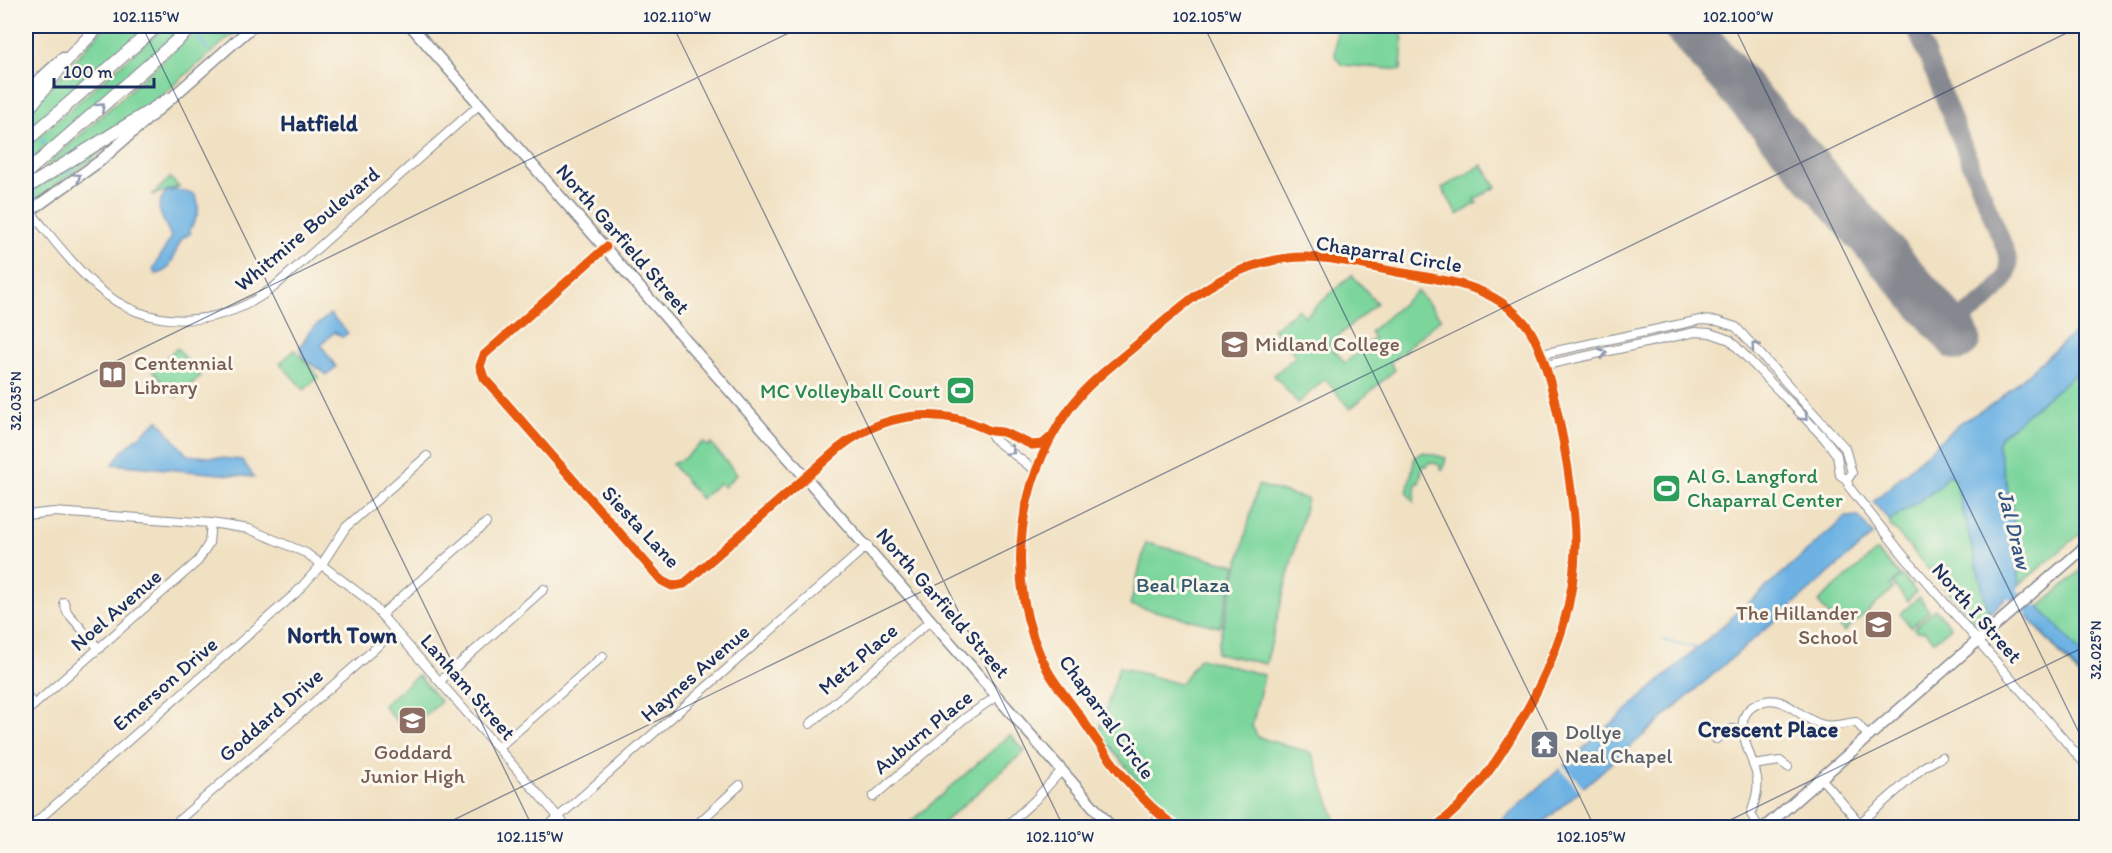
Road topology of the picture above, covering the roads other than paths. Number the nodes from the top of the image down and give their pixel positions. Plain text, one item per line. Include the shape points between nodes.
1 (98, 26) edge
2 (157, 26) edge
3 (193, 26) edge
4 (253, 26) edge
5 (411, 26) edge
6 (26, 92) edge
7 (170, 99) junction
8 (480, 104) junction
9 (26, 112) edge
10 (26, 141) edge
11 (26, 173) edge
12 (26, 188) edge
13 (28, 212) edge
14 (606, 247) junction
15 (1542, 354) junction
16 (1546, 365) junction
17 (1787, 381) junction
18 (1778, 388) junction
19 (988, 430) junction
20 (1051, 437) junction
21 (427, 456) dead end
22 (1036, 471) junction
23 (808, 476) junction
24 (1847, 480) junction
25 (26, 515) edge
26 (212, 523) junction
27 (486, 523) dead end
28 (868, 545) junction
29 (2086, 546) edge
30 (322, 564) junction
31 (544, 589) dead end
32 (64, 602) dead end
33 (382, 614) junction
34 (931, 620) junction
35 (395, 630) junction
36 (1978, 640) junction
37 (99, 649) junction
38 (603, 656) dead end
39 (440, 681) junction
40 (26, 695) edge
41 (998, 696) junction
42 (34, 705) junction
43 (26, 712) edge
44 (810, 724) dead end
45 (1742, 729) junction
46 (1869, 736) junction
47 (1716, 739) dead end
48 (498, 748) junction
49 (1942, 757) dead end
50 (2086, 764) edge
51 (1753, 765) junction
52 (1788, 767) dead end
53 (1062, 770) junction
54 (1821, 778) junction
55 (740, 785) dead end
56 (873, 798) dead end
57 (1161, 816) junction
58 (558, 817) junction
59 (1862, 825) edge
60 (28, 828) edge
61 (170, 828) edge
62 (546, 828) edge
63 (568, 828) edge
64 (693, 828) edge
65 (1004, 828) edge
66 (1112, 828) edge
67 (1150, 828) edge
68 (1177, 828) edge
69 (1434, 828) edge
70 (1759, 828) edge
71 (1764, 828) edge

1 - 6 main road
1 - 9 highway
2 - 10 highway
11 -> 3 highway
4 - 7 main road
5 - 8 main road, North Garfield Street
7 - 12 highway
13 -> 7 main road via 100,161
8 - 13 street, Whitmire Boulevard via 274,287 247,305 216,317 167,319 118,302 84,274
8 - 14 main road, North Garfield Street
14 - 23 main road, North Garfield Street
14 - 23 street, Siesta Lane via 483,355 480,370 651,568 665,583 684,584
15 - 16 street, Chaparral Circle
17 -> 15 street via 1736,327 1717,321 1700,320
15 - 20 street, Chaparral Circle via 1526,324 1501,300 1472,286 1293,257 1251,265 1204,287 1084,390
16 -> 18 street, North I Street via 1695,332 1710,333 1730,340
16 - 69 street, Chaparral Circle via 1574,512 1576,540 1568,610 1556,651 1511,738 1466,801
17 - 18 street
17 - 24 street via 1845,448 1852,473
18 -> 24 street, North I Street via 1825,439 1837,455 1840,475
19 - 20 street, Siesta Lane via 1032,445 1043,444
19 -> 22 street, Siesta Lane via 996,441
19 - 23 street, Siesta Lane via 953,417 900,417 853,437
20 - 22 street, Chaparral Circle
21 - 30 street, Emerson Drive via 346,527
22 - 57 street, Chaparral Circle via 1030,483 1020,553 1021,584 1033,633 1048,670 1091,733 1134,789
23 - 28 main road, North Garfield Street
24 - 36 street, North I Street via 1904,556
25 - 26 street, Lanham Street via 54,512
26 - 30 street, Lanham Street via 249,529 279,540
26 - 37 street, Noel Avenue via 209,543 198,561
27 - 33 street
28 - 34 main road, North Garfield Street
28 - 58 street, Haynes Avenue
29 - 36 main road
30 - 33 street, Lanham Street
30 - 60 street, Emerson Drive via 289,600
31 - 39 street
32 - 37 street via 67,612
33 - 35 street, Lanham Street
34 - 41 main road, North Garfield Street
34 - 44 street, Metz Place
35 - 39 street, Lanham Street
35 - 61 street, Goddard Drive
36 - 46 main road
36 - 50 street, North I Street
37 - 42 street, Noel Avenue
38 - 48 street
39 - 48 street, Lanham Street
40 - 42 street
41 - 53 main road, North Garfield Street
41 - 56 street, Auburn Place via 964,718
42 - 43 street, Noel Avenue
45 - 46 street via 1745,715 1755,704 1767,700 1788,704 1806,719 1825,725 1856,722
45 - 47 street via 1732,729
45 - 51 street
46 - 54 main road
48 - 58 street, Lanham Street
49 - 59 street via 1925,766
51 - 52 street via 1780,761
51 - 70 street via 1757,796 1751,814
53 - 65 street
53 - 66 main road, North Garfield Street
54 - 59 street
54 - 71 main road
55 - 64 street
57 - 67 street
57 - 68 street, Chaparral Circle
58 - 62 street, Haynes Avenue
58 - 63 street, Lanham Street

